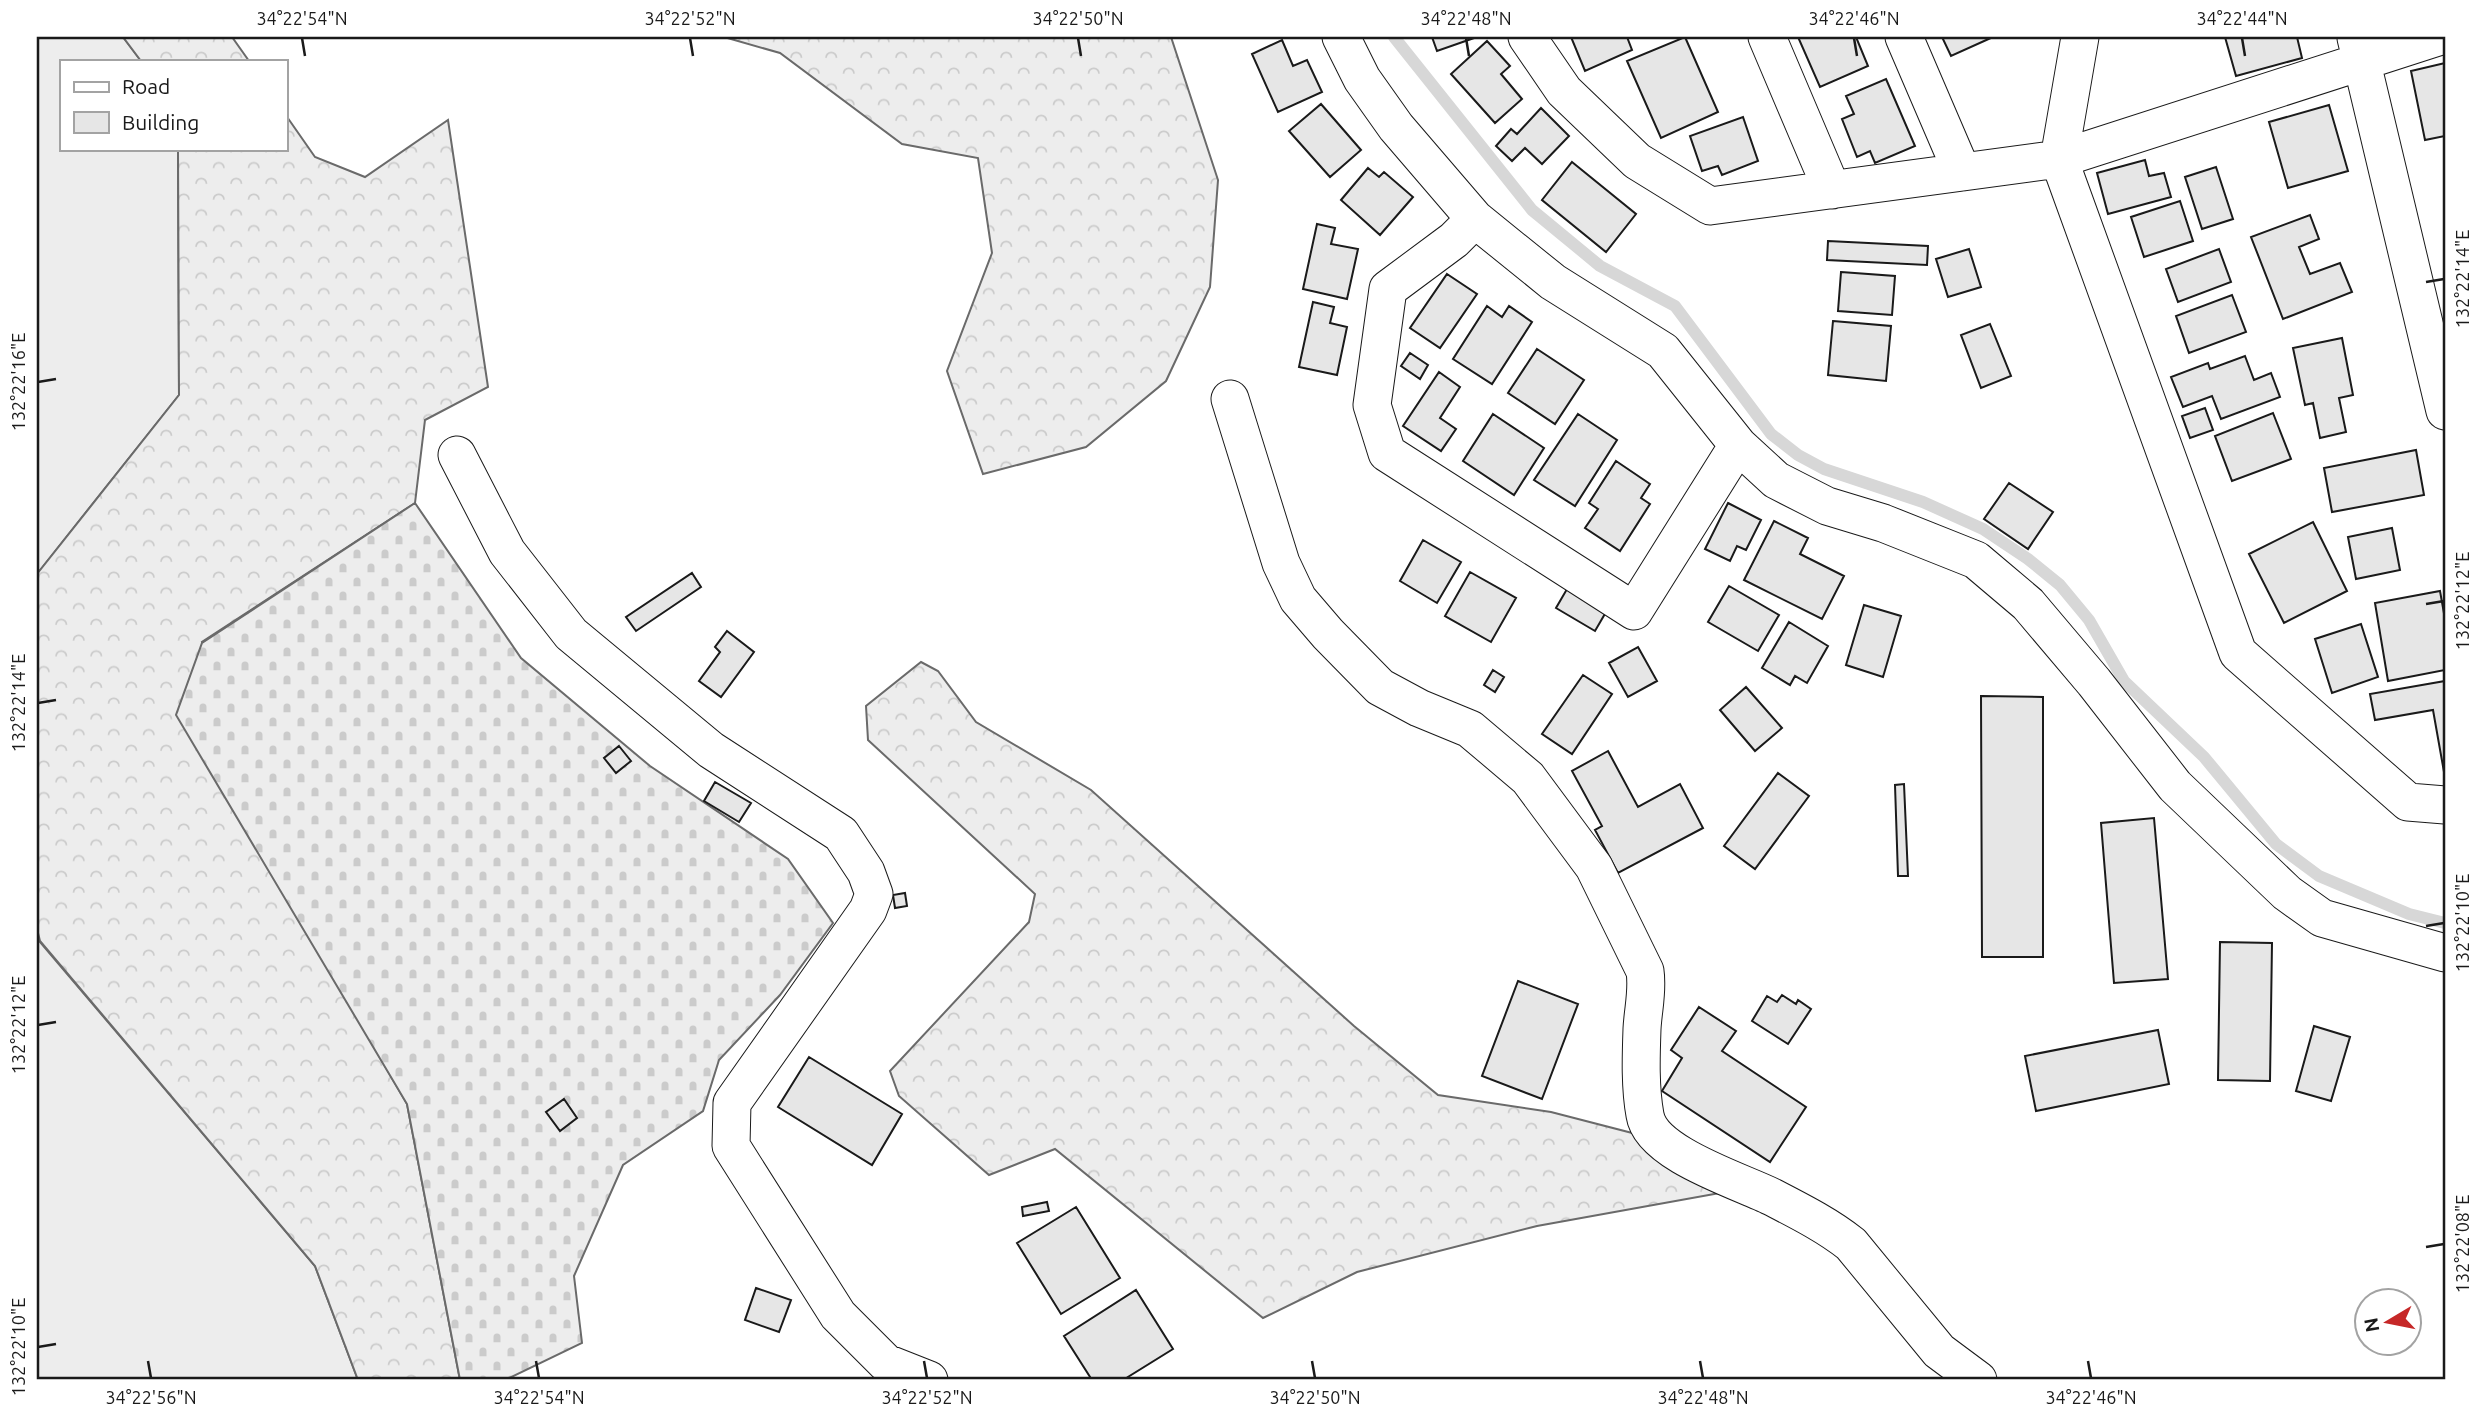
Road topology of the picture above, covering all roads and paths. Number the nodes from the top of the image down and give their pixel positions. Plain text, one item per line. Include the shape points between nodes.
1 (1341, 37) edge
2 (1527, 37) edge
3 (1767, 37) edge
4 (1904, 37) edge
5 (2080, 37) edge
6 (2438, 37) edge
7 (2359, 49) edge
8 (2059, 159) junction
9 (1962, 172) junction
10 (1832, 190) junction
11 (1475, 219) junction
12 (1230, 399) dead end
13 (2445, 411) edge
14 (1738, 445) junction
15 (457, 455) dead end
16 (2445, 805) edge
17 (2445, 953) edge
18 (929, 1380) edge
19 (1979, 1380) edge

1 - 11 street via 1362,79 1396,127
2 - 10 street via 1564,92 1637,161 1710,206
3 - 10 street
4 - 9 street
5 - 8 street
6 - 7 street
7 - 8 street
7 - 13 street
8 - 9 street
8 - 16 street via 2238,653 2408,802
9 - 10 street
11 - 14 street via 1553,282 1662,351
11 - 14 street via 1388,289 1372,405 1387,453 1634,611
12 - 19 street via 1281,564 1298,599 1380,687 1470,729 1528,778 1594,867 1645,971 1642,1077 1645,1118 1656,1136 1673,1150 1833,1230 1851,1244 1939,1351
14 - 17 street via 1776,480 1827,506 1976,560 2028,604 2175,786 2287,893 2322,918
15 - 18 street via 507,552 571,634 711,750 841,834 866,872 874,894 868,910 732,1103 731,1146 838,1315 886,1363

